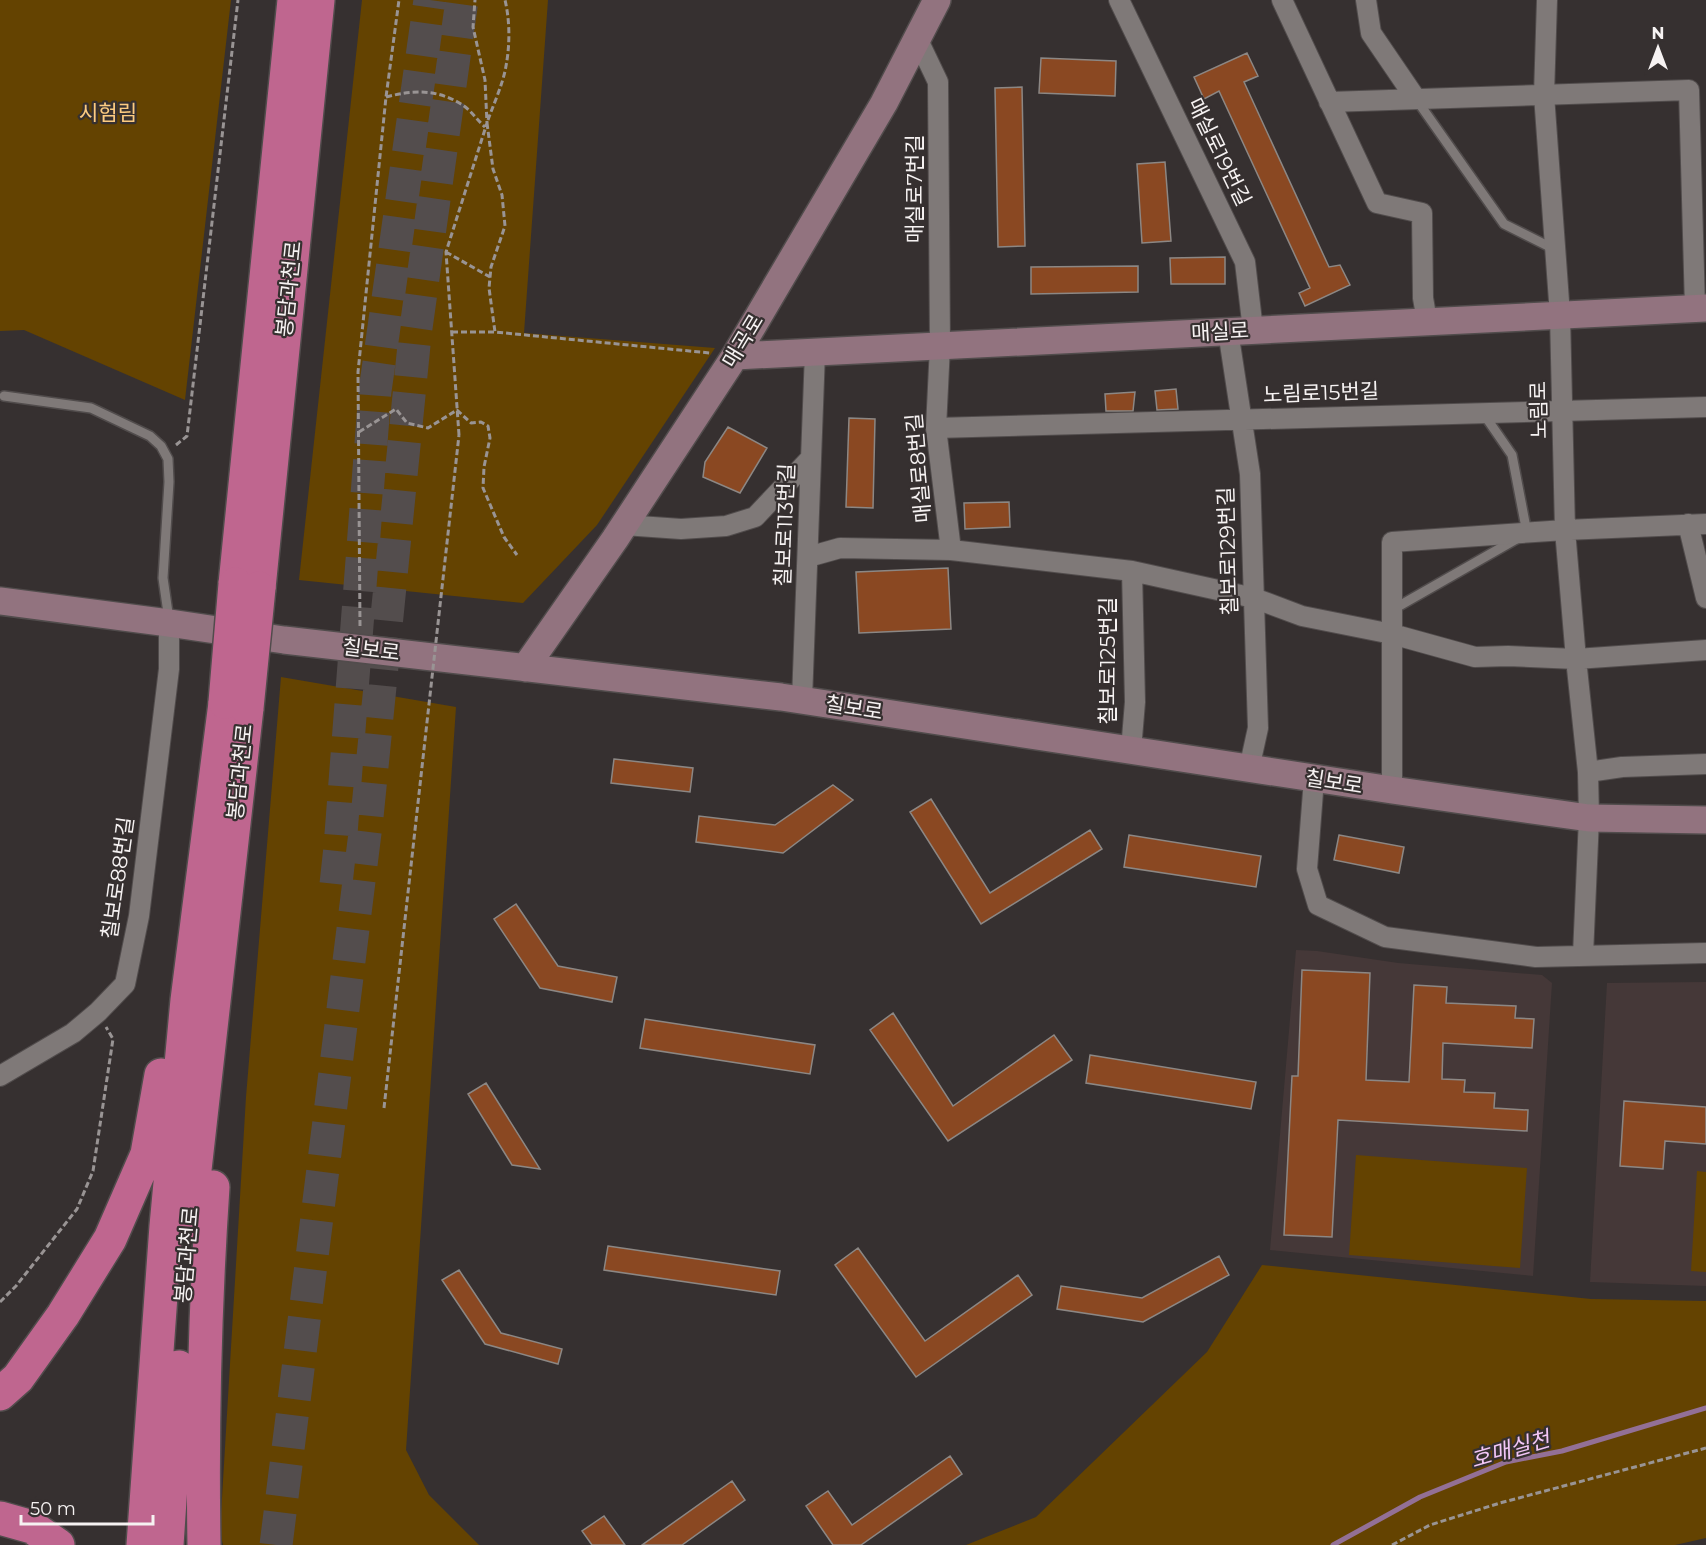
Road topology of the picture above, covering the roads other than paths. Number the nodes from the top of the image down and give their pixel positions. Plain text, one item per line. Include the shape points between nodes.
1 (294, 0) edge
2 (318, 0) edge
3 (937, 0) edge
4 (1119, 0) edge
5 (1281, 0) edge
6 (1366, 0) edge
7 (1547, 0) edge
8 (917, 38) junction
9 (1544, 95) junction
10 (1416, 99) junction
11 (1329, 102) junction
12 (1556, 250) junction
13 (1701, 308) edge
14 (1560, 315) junction
15 (1427, 321) junction
16 (1241, 331) junction
17 (940, 346) junction
18 (815, 352) junction
19 (735, 356) junction
20 (4, 396) dead end
21 (1706, 407) edge
22 (1563, 411) junction
23 (1483, 413) junction
24 (1241, 419) junction
25 (936, 428) junction
26 (811, 458) junction
27 (1697, 524) edge
28 (624, 525) junction
29 (1565, 530) junction
30 (1527, 533) junction
31 (951, 550) junction
32 (808, 557) junction
33 (1132, 571) junction
34 (247, 586) junction
35 (1254, 598) junction
36 (1706, 598) edge
37 (0, 601) edge
38 (1392, 611) junction
39 (169, 623) junction
40 (1392, 634) junction
41 (1706, 650) edge
42 (1576, 659) junction
43 (525, 668) junction
44 (802, 700) junction
45 (1131, 750) junction
46 (1706, 764) edge
47 (1249, 769) junction
48 (1588, 772) junction
49 (1314, 779) junction
50 (1392, 790) junction
51 (1589, 818) junction
52 (1706, 820) edge
53 (1706, 953) edge
54 (1582, 955) junction
55 (200, 1002) junction
56 (0, 1076) edge
57 (0, 1394) edge
58 (0, 1518) edge
59 (58, 1545) edge
60 (143, 1545) edge
61 (167, 1545) edge
62 (204, 1545) edge

1 - 34 highway, 봉담과천로
2 - 34 highway, 봉담과천로
3 - 8 street, 매곡로
4 - 16 street, 매실로19번길 via 1245,262
5 - 11 street
6 - 10 street via 1371,33
7 - 9 street, 노림로
8 - 17 street, 매실로7번길 via 938,82
8 - 19 street, 매곡로 via 884,103
9 - 10 street
9 - 12 street, 노림로
9 - 13 street via 1689,90
10 - 11 street
10 - 12 lane via 1504,224
11 - 15 street via 1377,203 1422,213
12 - 14 street, 노림로
13 - 14 street, 매실로
14 - 15 street, 매실로
14 - 22 street, 노림로
15 - 16 street, 매실로
16 - 17 street, 매실로
16 - 24 street, 칠보로129번길
17 - 18 street, 매실로
17 - 25 street, 매실로8번길
18 - 19 street, 매실로
18 - 26 street, 칠보로113번길
19 - 28 street, 매곡로
20 - 39 lane via 90,408 150,436 161,446 168,459 163,578
21 - 22 street, 노림로15번길
22 - 23 street, 노림로15번길
22 - 29 street, 노림로
23 - 24 street, 노림로15번길
23 - 30 lane via 1512,455
24 - 25 street, 노림로15번길
24 - 35 street, 칠보로129번길 via 1250,474
25 - 31 street, 매실로8번길
26 - 28 street via 755,517 726,526 681,529
26 - 32 street, 칠보로113번길
27 - 29 street
27 - 36 street
28 - 43 street, 매곡로
29 - 30 street
29 - 42 street, 노림로
30 - 38 lane
30 - 38 street via 1392,542
31 - 32 street via 840,548
31 - 33 street
32 - 44 street, 칠보로113번길
33 - 35 street
33 - 45 street, 칠보로125번길 via 1135,702
34 - 55 highway, 봉담과천로, bridge
35 - 40 street via 1302,616
35 - 47 street, 칠보로129번길 via 1258,728
37 - 39 street, 칠보로
38 - 40 street
39 - 43 street, 칠보로
39 - 56 street, 칠보로88번길 via 169,669 139,916 125,984 73,1033
40 - 42 street via 1475,657
40 - 50 street
41 - 42 street
42 - 48 street, 노림로
43 - 44 street, 칠보로
44 - 45 street, 칠보로
45 - 47 street, 칠보로
46 - 48 street
47 - 49 street, 칠보로
48 - 51 street, 노림로
49 - 50 street, 칠보로
49 - 54 street via 1307,869 1318,905 1385,937 1536,957
50 - 51 street, 칠보로
51 - 52 street, 칠보로
51 - 54 street, 노림로
53 - 54 street
55 - 57 highway via 164,1058 147,1154 111,1239 18,1378
55 - 60 highway, 봉담과천로 via 166,1226
55 - 61 highway, 봉담과천로
55 - 62 highway via 220,1088 208,1272 202,1451
58 - 59 highway via 32,1527

